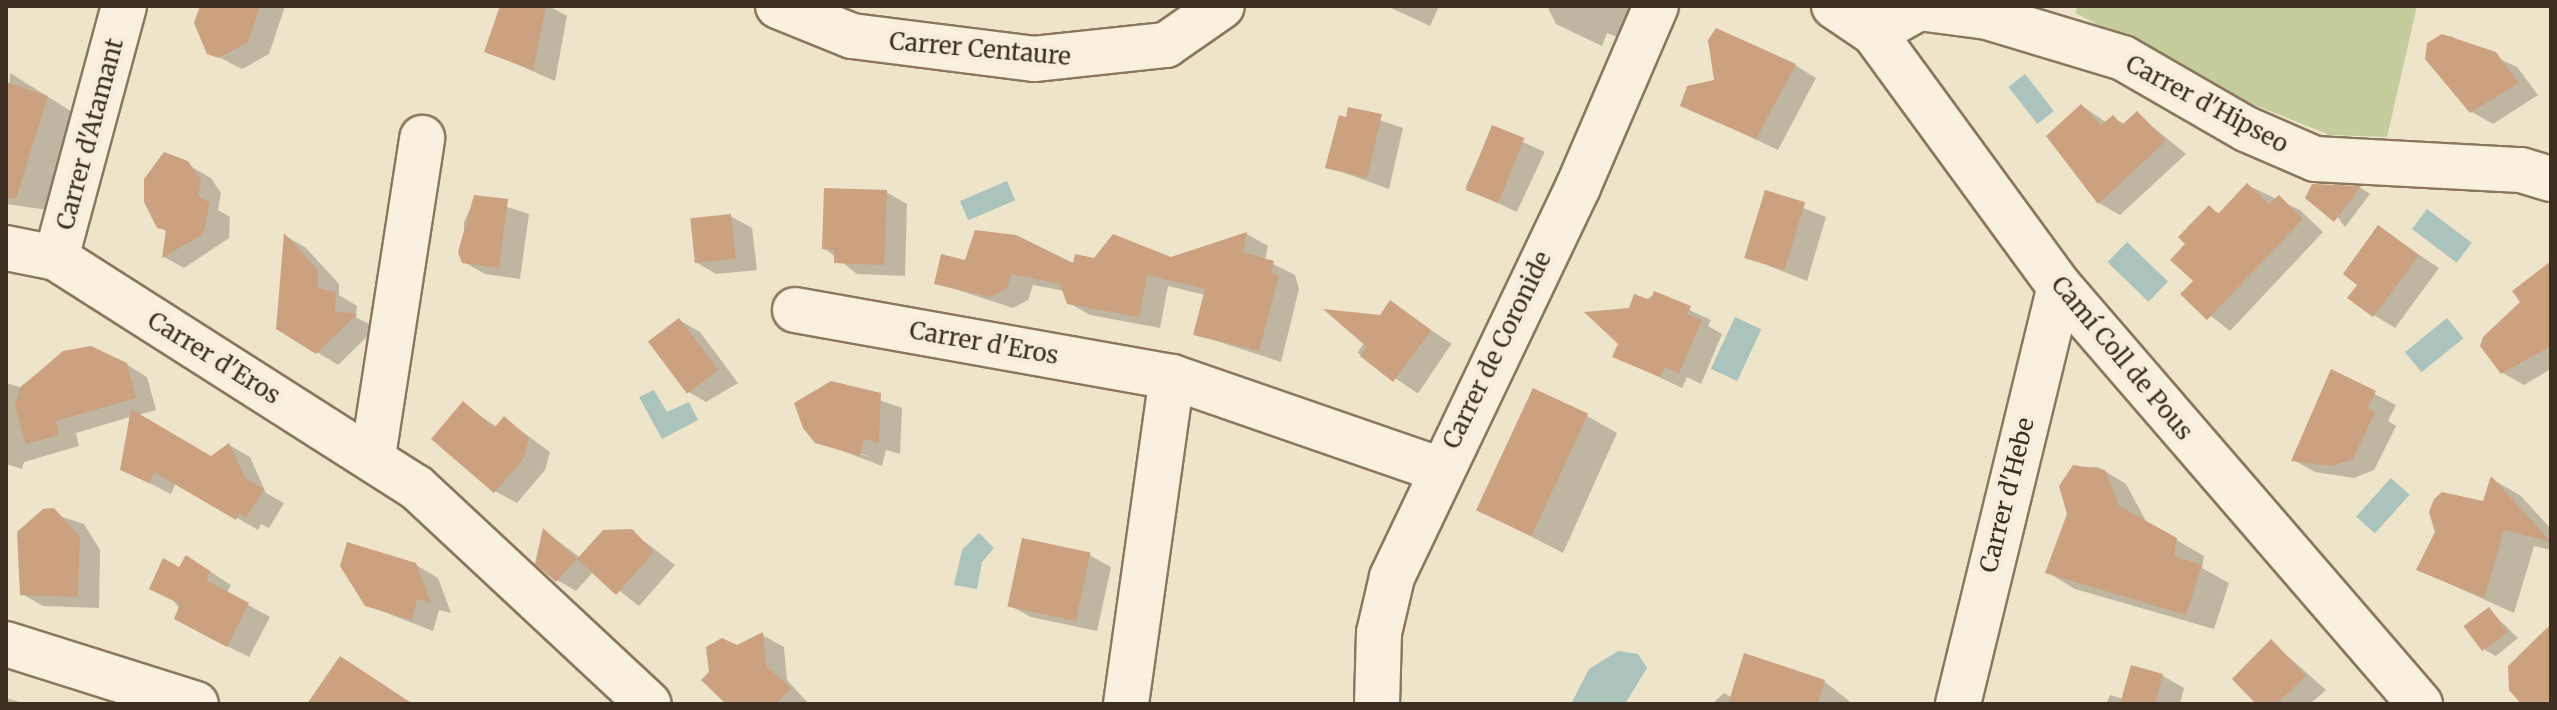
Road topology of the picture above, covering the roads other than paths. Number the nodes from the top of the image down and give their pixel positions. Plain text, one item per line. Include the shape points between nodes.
1 (124, 6) edge
2 (778, 6) edge
3 (1222, 6) edge
4 (1656, 6) edge
5 (1834, 6) edge
6 (1874, 33) junction
7 (422, 138) dead end
8 (2551, 179) edge
9 (6, 248) edge
10 (56, 258) junction
11 (2060, 287) junction
12 (795, 310) dead end
13 (1172, 377) junction
14 (373, 456) junction
15 (1438, 469) junction
16 (6, 644) edge
17 (2416, 702) edge
18 (196, 704) edge
19 (649, 704) edge
20 (1126, 704) edge
21 (1377, 704) edge
22 (1958, 704) edge

1 - 10 street, Carrer d'Atamant
2 - 3 street, Carrer Centaure via 852,36 1034,59 1166,45
4 - 15 street, Carrer de Coronide via 1578,187
5 - 6 street, Camí Coll de Pous
6 - 8 street, Carrer d'Hipseo via 1919,8 1987,17 2123,58 2246,129 2315,159 2521,170
6 - 11 street, Camí Coll de Pous
7 - 14 street
9 - 10 street, Carrer d'Atamant
10 - 14 street, Carrer d'Eros
11 - 17 street, Camí Coll de Pous
11 - 22 street, Carrer d'Hebe
12 - 13 street, Carrer d'Eros
13 - 15 street, Carrer d'Eros
13 - 20 street
14 - 19 street, Carrer d'Eros
15 - 21 street, Carrer de Coronide via 1384,602
16 - 18 street

